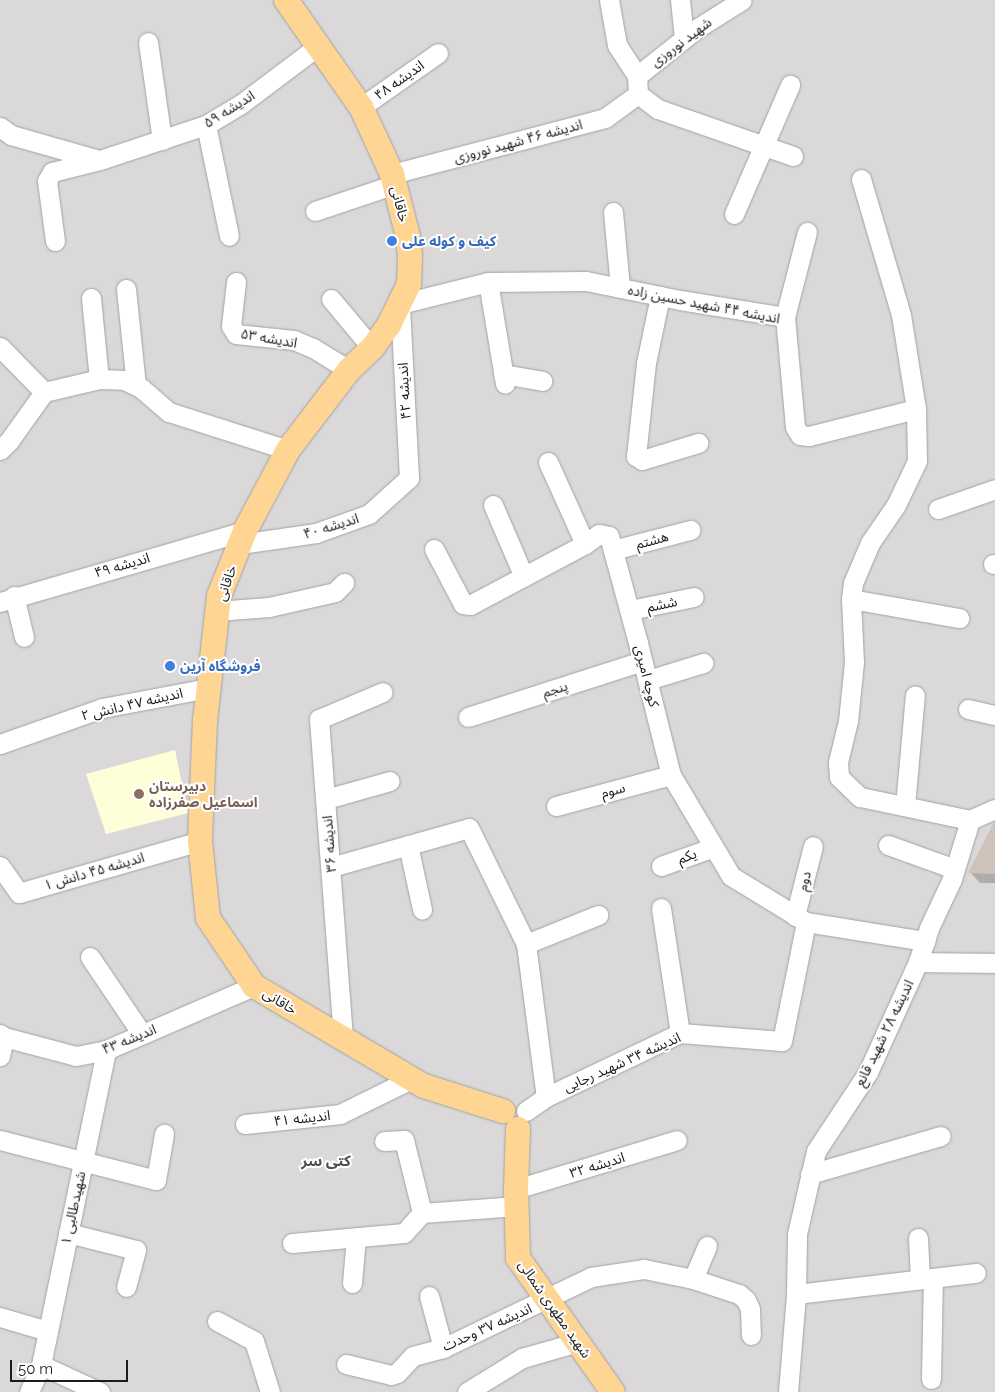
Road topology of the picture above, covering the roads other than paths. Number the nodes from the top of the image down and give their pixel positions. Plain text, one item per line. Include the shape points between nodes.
1 (286, 0) edge
2 (609, 0) edge
3 (680, 0) edge
4 (742, 0) edge
5 (684, 38) junction
6 (148, 42) dead end
7 (318, 46) junction
8 (438, 53) dead end
9 (638, 85) junction
10 (790, 85) dead end
11 (361, 107) junction
12 (206, 125) junction
13 (0, 127) edge
14 (162, 140) junction
15 (763, 145) junction
16 (793, 156) dead end
17 (100, 160) junction
18 (394, 179) junction
19 (861, 179) dead end
20 (315, 211) dead end
21 (613, 212) dead end
22 (734, 214) dead end
23 (806, 232) dead end
24 (229, 236) dead end
25 (55, 241) dead end
26 (236, 282) dead end
27 (488, 282) junction
28 (620, 288) junction
29 (126, 289) dead end
30 (660, 296) junction
31 (91, 298) dead end
32 (332, 299) dead end
33 (400, 304) junction
34 (786, 318) junction
35 (0, 347) edge
36 (372, 348) junction
37 (7, 360) edge
38 (349, 370) junction
39 (99, 379) junction
40 (542, 381) dead end
41 (136, 385) junction
42 (44, 392) junction
43 (916, 408) junction
44 (698, 443) dead end
45 (0, 450) edge
46 (288, 450) junction
47 (548, 462) dead end
48 (409, 478) joint
49 (995, 489) edge
50 (493, 505) dead end
51 (938, 509) dead end
52 (690, 530) dead end
53 (243, 537) junction
54 (585, 544) junction
55 (434, 549) dead end
56 (613, 550) junction
57 (524, 577) junction
58 (344, 583) dead end
59 (694, 597) dead end
60 (7, 599) edge
61 (851, 599) junction
62 (630, 610) junction
63 (217, 611) junction
64 (959, 618) dead end
65 (24, 637) dead end
66 (642, 661) junction
67 (703, 663) dead end
68 (648, 680) junction
69 (209, 688) junction
70 (383, 692) dead end
71 (916, 695) dead end
72 (968, 709) dead end
73 (995, 715) edge
74 (468, 717) dead end
75 (0, 744) edge
76 (671, 775) junction
77 (390, 780) dead end
78 (326, 799) junction
79 (556, 806) dead end
80 (905, 806) junction
81 (995, 809) edge
82 (970, 820) junction
83 (200, 842) junction
84 (888, 845) dead end
85 (408, 846) junction
86 (812, 846) dead end
87 (714, 847) junction
88 (0, 866) edge
89 (661, 866) dead end
90 (331, 867) junction
91 (955, 869) junction
92 (661, 908) dead end
93 (422, 909) dead end
94 (598, 915) dead end
95 (800, 919) junction
96 (925, 941) junction
97 (526, 944) junction
98 (90, 957) dead end
99 (918, 962) junction
100 (995, 963) edge
101 (254, 986) junction
102 (680, 1033) junction
103 (142, 1034) junction
104 (2, 1035) edge
105 (343, 1038) junction
106 (106, 1050) junction
107 (0, 1056) edge
108 (411, 1079) junction
109 (546, 1097) junction
110 (503, 1111) joint
111 (522, 1120) junction
112 (245, 1124) dead end
113 (164, 1134) dead end
114 (941, 1136) dead end
115 (0, 1140) edge
116 (677, 1140) dead end
117 (384, 1141) dead end
118 (82, 1162) junction
119 (810, 1174) junction
120 (516, 1197) junction
121 (422, 1213) junction
122 (68, 1232) junction
123 (356, 1237) junction
124 (918, 1238) dead end
125 (292, 1243) dead end
126 (707, 1246) dead end
127 (976, 1273) dead end
128 (693, 1279) junction
129 (927, 1279) junction
130 (352, 1283) dead end
131 (126, 1287) dead end
132 (796, 1294) junction
133 (429, 1296) dead end
134 (548, 1300) junction
135 (0, 1317) edge
136 (217, 1321) dead end
137 (48, 1330) junction
138 (751, 1335) dead end
139 (578, 1342) junction
140 (443, 1348) junction
141 (346, 1364) dead end
142 (41, 1365) junction
143 (931, 1379) dead end
144 (29, 1392) edge
145 (100, 1392) edge
146 (270, 1392) edge
147 (467, 1392) edge
148 (613, 1392) edge
149 (788, 1392) edge

1 - 7 main road, خاقانی
2 - 9 street via 617,45
3 - 5 street
4 - 5 street, شهید نوروزی
5 - 9 street, شهید نوروزی
6 - 14 street
7 - 11 main road, خاقانی
7 - 12 street, اندیشه ۵۹ via 241,104
8 - 11 street, اندیشه ۴۸
9 - 15 street via 658,109
9 - 18 street, اندیشه ۴۶ شهید نوروزی via 605,118
10 - 15 street
11 - 18 main road, خاقانی
12 - 14 street, اندیشه ۵۹
12 - 24 street
13 - 17 street via 11,135
14 - 17 street, اندیشه ۵۹
15 - 16 street
15 - 22 street
17 - 25 street, اندیشه ۵۹ via 52,172 48,176
18 - 20 street, اندیشه ۴۶ شهید نوروزی
18 - 33 main road, خاقانی via 410,256 409,284
19 - 43 street via 900,315
21 - 28 street
23 - 34 street
26 - 38 street, اندیشه ۵۳ via 231,326 236,334 294,340
27 - 28 street, اندیشه ۴۴ شهید حسین زاده via 586,281
27 - 33 street, اندیشه ۴۴ شهید حسین زاده
27 - 40 street via 504,379
28 - 30 street, اندیشه ۴۴ شهید حسین زاده
29 - 41 street
30 - 34 street, اندیشه ۴۴ شهید حسین زاده
30 - 44 street via 646,363 636,456 642,460
31 - 39 street
32 - 36 street
33 - 36 main road, خاقانی
33 - 48 street, اندیشه ۴۲
34 - 43 street, اندیشه ۴۴ شهید حسین زاده via 795,428 800,435 809,436
35 - 37 street
36 - 38 main road, خاقانی
37 - 42 street
38 - 46 main road, خاقانی
39 - 41 street via 124,380
39 - 42 street
41 - 46 street via 169,412
42 - 45 street
43 - 61 street via 917,461 896,505 870,543
46 - 53 main road, خاقانی
47 - 54 street
48 - 53 street, اندیشه ۴۰ via 369,514 316,533
49 - 51 street
50 - 57 street
52 - 56 street, هشتم
53 - 60 street, اندیشه ۴۹
53 - 63 main road, خاقانی via 219,596
54 - 56 street, کوچه امیری via 599,534 605,534 609,536
54 - 57 street, کوچه امیری
55 - 57 street, کوچه امیری via 466,606
56 - 62 street, کوچه امیری
58 - 63 street via 336,592 268,608
59 - 62 street, ششم
60 - 65 street
61 - 64 street
61 - 80 street via 854,662 848,721 838,762 839,777 860,797
62 - 66 street, کوچه امیری
63 - 69 main road, خاقانی
66 - 68 street, کوچه امیری
66 - 74 street, پنجم
67 - 68 street
68 - 76 street, کوچه امیری
69 - 75 street, اندیشه ۴۷ دانش ۲ via 102,708
69 - 83 main road, خاقانی
70 - 78 street, اندیشه ۳۶ via 319,719
71 - 80 street
72 - 73 street
76 - 79 street, سوم
76 - 87 street, کوچه امیری
77 - 78 street
78 - 90 street, اندیشه ۳۶
80 - 82 street
81 - 82 street
82 - 91 street, اندیشه ۲۸ شهید قانع
83 - 88 street, اندیشه ۴۵ دانش ۱ via 19,893
83 - 101 main road, خاقانی via 208,918
84 - 91 street
85 - 90 street
85 - 93 street
85 - 97 street via 469,828
86 - 95 street, دوم
87 - 89 street, یکم
87 - 95 street, کوچه امیری via 731,876
90 - 105 street, اندیشه ۳۶
91 - 96 street, اندیشه ۲۸ شهید قانع
92 - 102 street
94 - 97 street
95 - 96 street
95 - 102 street, اندیشه ۳۴ شهید رجایی via 782,1041
96 - 99 street, اندیشه ۲۸ شهید قانع
97 - 109 street
98 - 103 street
99 - 100 street
99 - 119 street, اندیشه ۲۸ شهید قانع via 868,1072 816,1151
101 - 103 street, اندیشه ۴۳
101 - 105 main road, خاقانی
102 - 109 street, اندیشه ۳۴ شهید رجایی
103 - 106 street, اندیشه ۴۳
104 - 106 street, اندیشه ۴۳ via 76,1056
104 - 107 street
105 - 108 main road, خاقانی
106 - 118 street, شهیدطالبی ۱
108 - 110 main road, خاقانی
108 - 112 street, اندیشه ۴۱ via 340,1114
109 - 111 street, اندیشه ۳۴ شهید رجایی
110 - 111 street via 505,1125 511,1128
111 - 120 main road, شهید مطهری شمالی
113 - 118 street via 156,1180
114 - 119 street
115 - 118 street
116 - 120 street, اندیشه ۳۲
117 - 121 street via 404,1140
118 - 122 street, شهیدطالبی ۱
119 - 132 street, اندیشه ۲۸ شهید قانع via 797,1234
120 - 121 street, اندیشه ۳۲
120 - 134 main road, شهید مطهری شمالی via 518,1258
121 - 123 street via 404,1233
122 - 131 street via 136,1250
122 - 137 street, شهیدطالبی ۱
123 - 125 street
123 - 130 street
124 - 129 street
126 - 128 street
127 - 129 street
128 - 134 street, اندیشه ۳۷ وحدت via 644,1269 591,1277
128 - 138 street, اندیشه ۳۷ وحدت via 739,1294 746,1300 750,1309
129 - 132 street
129 - 143 street
132 - 149 street, اندیشه ۲۸ شهید قانع
133 - 140 street
134 - 139 main road, شهید مطهری شمالی
134 - 140 street, اندیشه ۳۷ وحدت
135 - 137 street
136 - 146 street via 254,1341
137 - 142 street, شهیدطالبی ۱
139 - 147 street via 522,1358
139 - 148 main road, شهید مطهری شمالی
140 - 141 street, اندیشه ۳۷ وحدت via 413,1356 402,1370 391,1375
142 - 144 street, شهیدطالبی ۱
142 - 145 street

